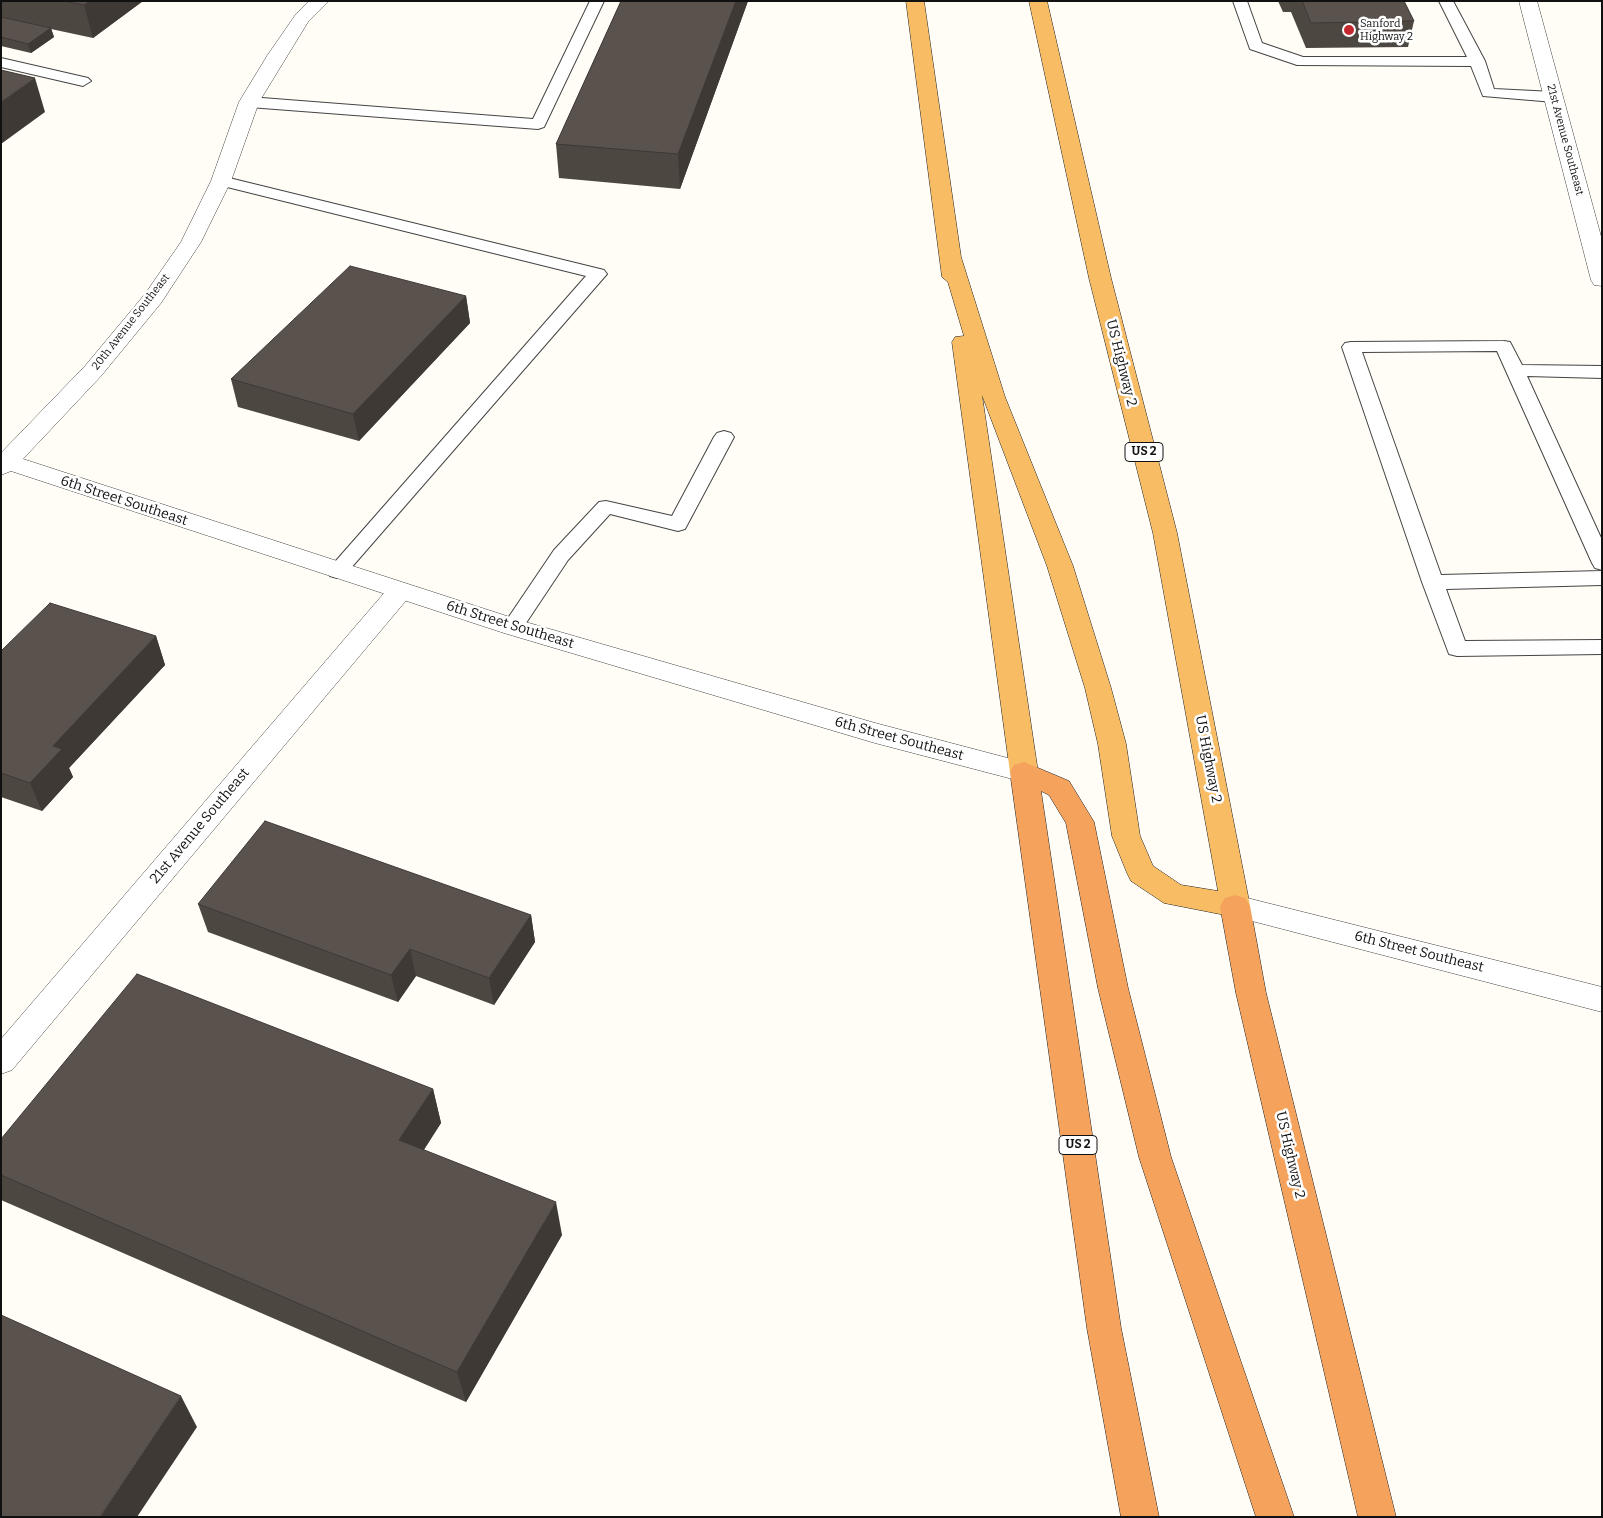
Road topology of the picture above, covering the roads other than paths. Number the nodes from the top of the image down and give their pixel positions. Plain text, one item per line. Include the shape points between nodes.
1 (320, 1) edge
2 (597, 1) edge
3 (915, 1) edge
4 (1038, 1) edge
5 (1240, 1) edge
6 (1446, 1) edge
7 (1528, 1) edge
8 (1477, 61) junction
9 (1, 62) edge
10 (83, 81) dead end
11 (1554, 97) junction
12 (249, 102) junction
13 (222, 181) junction
14 (951, 258) junction
15 (1602, 280) edge
16 (1515, 370) junction
17 (1602, 372) edge
18 (724, 437) dead end
19 (3, 463) edge
20 (1601, 564) edge
21 (337, 571) junction
22 (1432, 582) junction
23 (400, 592) junction
24 (512, 626) junction
25 (1602, 647) edge
26 (1024, 772) junction
27 (1235, 906) junction
28 (1602, 1000) edge
29 (1, 1061) edge
30 (1140, 1517) edge
31 (1275, 1517) edge
32 (1377, 1517) edge

1 - 12 street, 20th Avenue Southeast via 302,18
2 - 12 lane via 538,124
3 - 14 highway, US 2
4 - 27 highway, US Highway 2 / US 2 via 1100,278 1165,533
5 - 8 lane via 1255,46 1302,62
6 - 8 lane
7 - 11 street, 21st Avenue Southeast
8 - 11 lane via 1488,93
9 - 10 lane
11 - 15 street, 21st Avenue Southeast
12 - 13 street, 20th Avenue Southeast
13 - 19 street, 20th Avenue Southeast via 191,242 153,298 93,371
13 - 21 lane via 598,274
14 - 26 highway, US 2
14 - 27 highway via 994,397 1060,566 1092,669 1112,744 1126,836 1141,873 1174,895
16 - 17 lane
16 - 20 lane
16 - 22 lane via 1504,346 1351,347
18 - 24 lane via 678,524 606,507 560,555
19 - 21 street, 6th Street Southeast
20 - 22 lane
21 - 23 street, 6th Street Southeast
22 - 25 lane via 1457,649
23 - 24 street, 6th Street Southeast
23 - 29 street, 21st Avenue Southeast
24 - 26 street, 6th Street Southeast via 876,733
26 - 30 highway, US 2 via 1104,1328
26 - 31 highway via 1059,788 1080,822 1113,988 1155,1157
27 - 28 street, 6th Street Southeast
27 - 32 highway, US Highway 2 / US 2 via 1251,993

